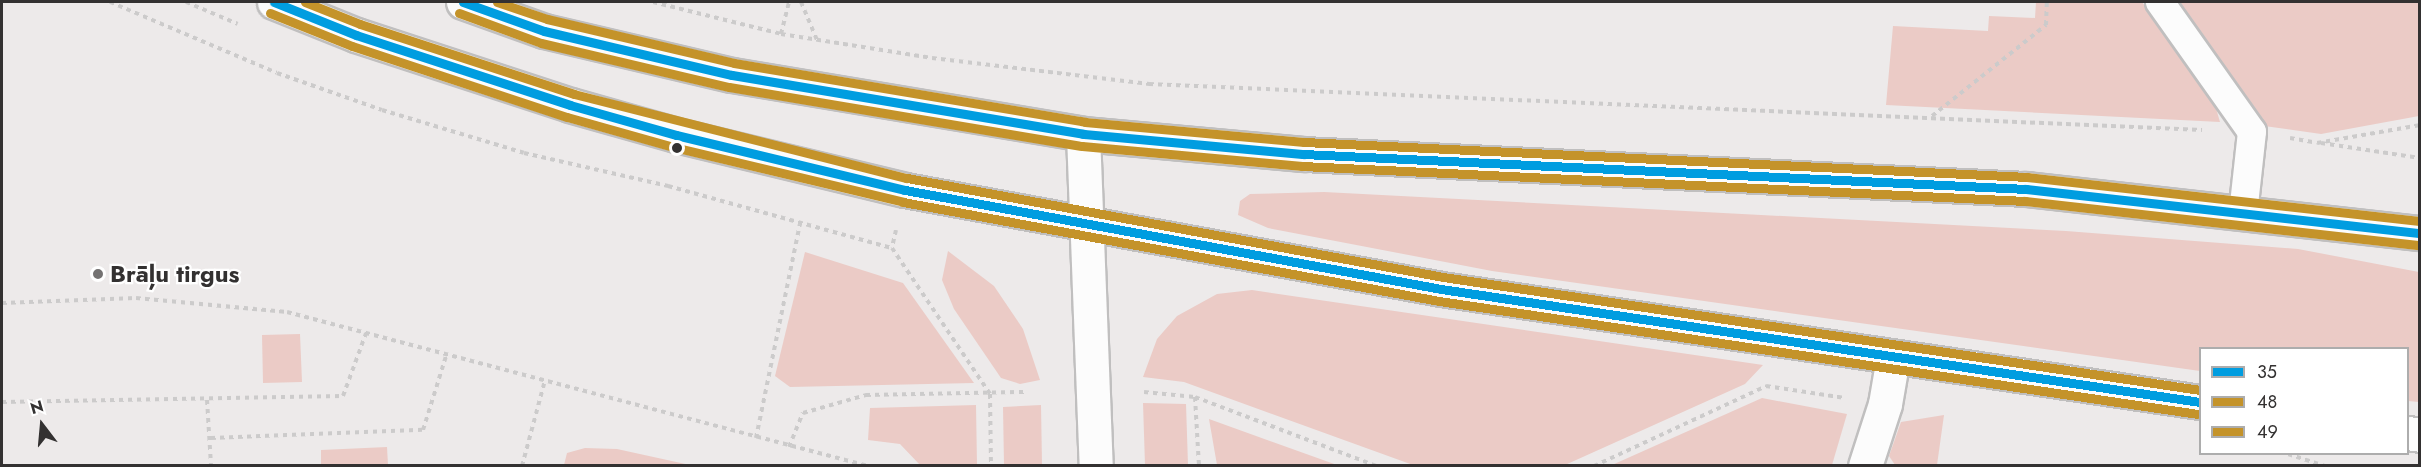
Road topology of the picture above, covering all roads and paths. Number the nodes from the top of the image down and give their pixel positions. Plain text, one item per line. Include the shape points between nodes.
1 (110, 2) edge
2 (274, 2) edge
3 (464, 2) edge
4 (653, 2) edge
5 (789, 2) edge
6 (801, 2) edge
7 (2047, 2) edge
8 (2160, 2) edge
9 (781, 34) junction
10 (817, 39) junction
11 (1932, 116) junction
12 (2420, 125) edge
13 (2252, 132) junction
14 (1083, 134) junction
15 (2317, 143) junction
16 (2420, 158) edge
17 (2243, 213) junction
18 (800, 224) junction
19 (1086, 224) junction
20 (896, 229) dead end
21 (2420, 233) edge
22 (892, 248) junction
23 (2, 303) edge
24 (366, 333) junction
25 (447, 353) junction
26 (1893, 357) junction
27 (545, 380) junction
28 (1026, 392) dead end
29 (1144, 392) dead end
30 (990, 394) junction
31 (1195, 397) junction
32 (207, 400) junction
33 (2, 402) edge
34 (2199, 402) edge
35 (211, 438) junction
36 (756, 438) junction
37 (789, 447) junction
38 (2293, 455) edge
39 (2314, 464) edge
40 (211, 465) edge
41 (522, 465) edge
42 (868, 465) edge
43 (991, 465) edge
44 (1096, 465) edge
45 (1198, 465) edge
46 (1377, 465) edge
47 (1865, 465) edge
48 (2326, 465) edge

1 - 18 path via 278,74 382,110 524,153 668,186
2 - 19 main road via 356,35 676,135 905,190
3 - 14 main road via 544,31 732,75
4 - 9 path
5 - 9 path
6 - 10 path
7 - 11 path via 2046,26
8 - 13 lane
9 - 10 path
10 - 11 path via 932,58 1149,84
11 - 13 path
12 - 15 path
13 - 15 path
13 - 17 lane
14 - 17 main road via 1303,154 2026,189
14 - 19 main road
15 - 16 path
17 - 21 main road
18 - 22 path
18 - 36 path
19 - 26 main road via 1441,289
19 - 44 main road
20 - 22 path
22 - 30 path
23 - 24 path via 136,298 287,312
24 - 25 path
24 - 32 path via 343,396
25 - 27 path
25 - 35 path via 423,430
26 - 34 main road
26 - 47 main road via 1885,404
27 - 36 path
27 - 41 path
28 - 30 path
29 - 31 path
30 - 37 path via 866,395 803,413
30 - 43 path
31 - 45 path
31 - 46 path
32 - 33 path
32 - 35 path
35 - 40 path
36 - 37 path
37 - 42 path
38 - 39 path
39 - 48 path

